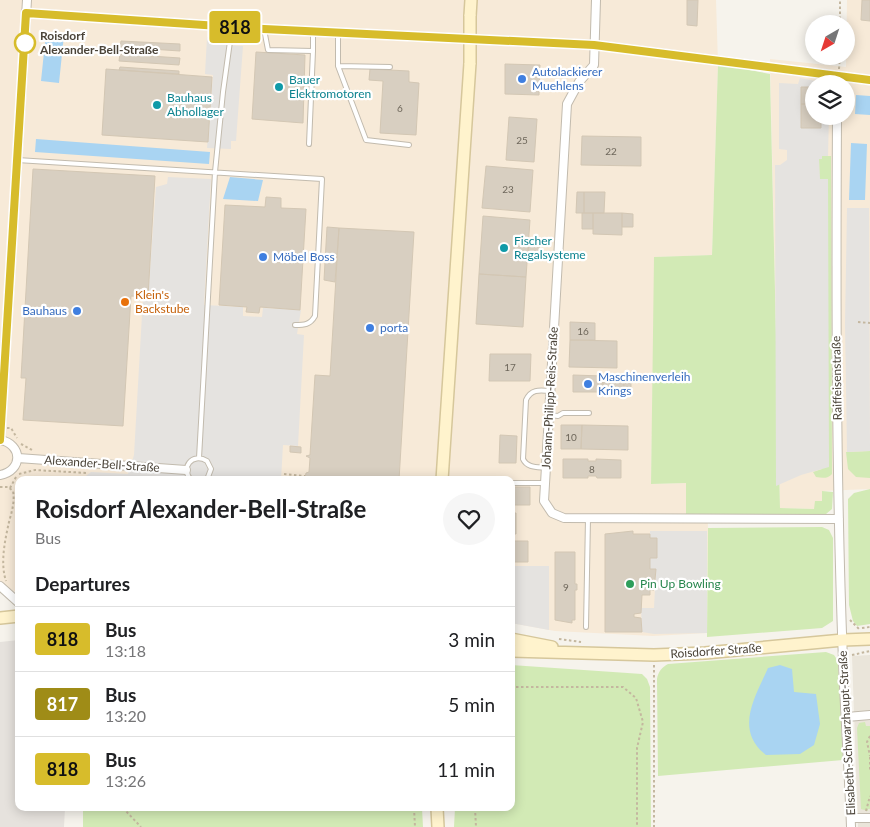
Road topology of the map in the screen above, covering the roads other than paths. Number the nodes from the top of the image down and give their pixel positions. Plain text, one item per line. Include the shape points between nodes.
1 (27, 0) edge
2 (471, 0) edge
3 (596, 0) edge
4 (26, 13) junction
5 (232, 26) junction
6 (264, 29) junction
7 (313, 30) junction
8 (338, 32) junction
9 (594, 45) junction
10 (313, 50) junction
11 (338, 66) junction
12 (390, 67) dead end
13 (805, 75) edge
14 (855, 80) edge
15 (870, 80) edge
16 (837, 125) edge
17 (309, 144) dead end
18 (409, 145) dead end
19 (16, 160) junction
20 (216, 172) junction
21 (295, 326) dead end
22 (550, 391) junction
23 (589, 414) dead end
24 (549, 415) junction
25 (0, 440) edge
26 (18, 458) junction
27 (199, 458) junction
28 (546, 468) junction
29 (186, 470) junction
30 (0, 474) edge
31 (188, 476) edge
32 (208, 476) edge
33 (442, 476) edge
34 (515, 483) edge
35 (545, 483) junction
36 (588, 518) junction
37 (839, 519) junction
38 (4, 586) edge
39 (15, 598) edge
40 (15, 616) edge
41 (0, 618) edge
42 (586, 627) dead end
43 (843, 635) junction
44 (870, 639) edge
45 (515, 640) edge
46 (588, 648) junction
47 (515, 651) edge
48 (870, 715) edge
49 (847, 717) junction
50 (437, 811) edge
51 (850, 818) junction
52 (868, 818) edge
53 (438, 827) edge
54 (851, 827) edge

1 - 4 street
2 - 33 main road, bridge via 470,64
3 - 9 street, Johann-Philipp-Reis-Straße
4 - 5 street
4 - 19 street
5 - 6 street
5 - 20 lane
6 - 7 street
6 - 10 lane via 268,50
7 - 8 street
7 - 10 lane
8 - 9 street
8 - 11 lane
9 - 13 street
9 - 22 street, Johann-Philipp-Reis-Straße via 594,64 578,82 567,104
10 - 17 lane
11 - 12 lane
11 - 18 lane via 366,140
14 - 15 street
16 - 37 street, Raiffeisenstraße
19 - 20 lane
19 - 25 street
20 - 21 lane via 322,179 315,316 312,322
20 - 27 lane
22 - 24 street, Johann-Philipp-Reis-Straße
22 - 28 lane via 535,390 526,400 523,458 528,465
23 - 24 lane
24 - 28 street, Johann-Philipp-Reis-Straße
25 - 26 street via 13,446
26 - 29 street, Alexander-Bell-Straße
26 - 30 street via 12,470
27 - 29 lane via 188,463
27 - 32 lane via 207,461 211,469
28 - 35 street, Johann-Philipp-Reis-Straße
29 - 31 lane
34 - 35 lane
35 - 36 street, Johann-Philipp-Reis-Straße via 544,501 552,513 564,518
36 - 37 street, Johann-Philipp-Reis-Straße
36 - 42 lane
37 - 43 street, Raiffeisenstraße
38 - 39 street
40 - 41 main road
43 - 44 main road, Roisdorfer Straße
43 - 46 main road, Roisdorfer Straße via 705,653 654,655
43 - 49 street, Elisabeth-Schwarzhaupt-Straße
45 - 46 main road, Roisdorfer Straße
46 - 47 main road, Roisdorfer Straße
48 - 49 street
49 - 51 street, Elisabeth-Schwarzhaupt-Straße
50 - 53 main road
51 - 52 street
51 - 54 street, Elisabeth-Schwarzhaupt-Straße

